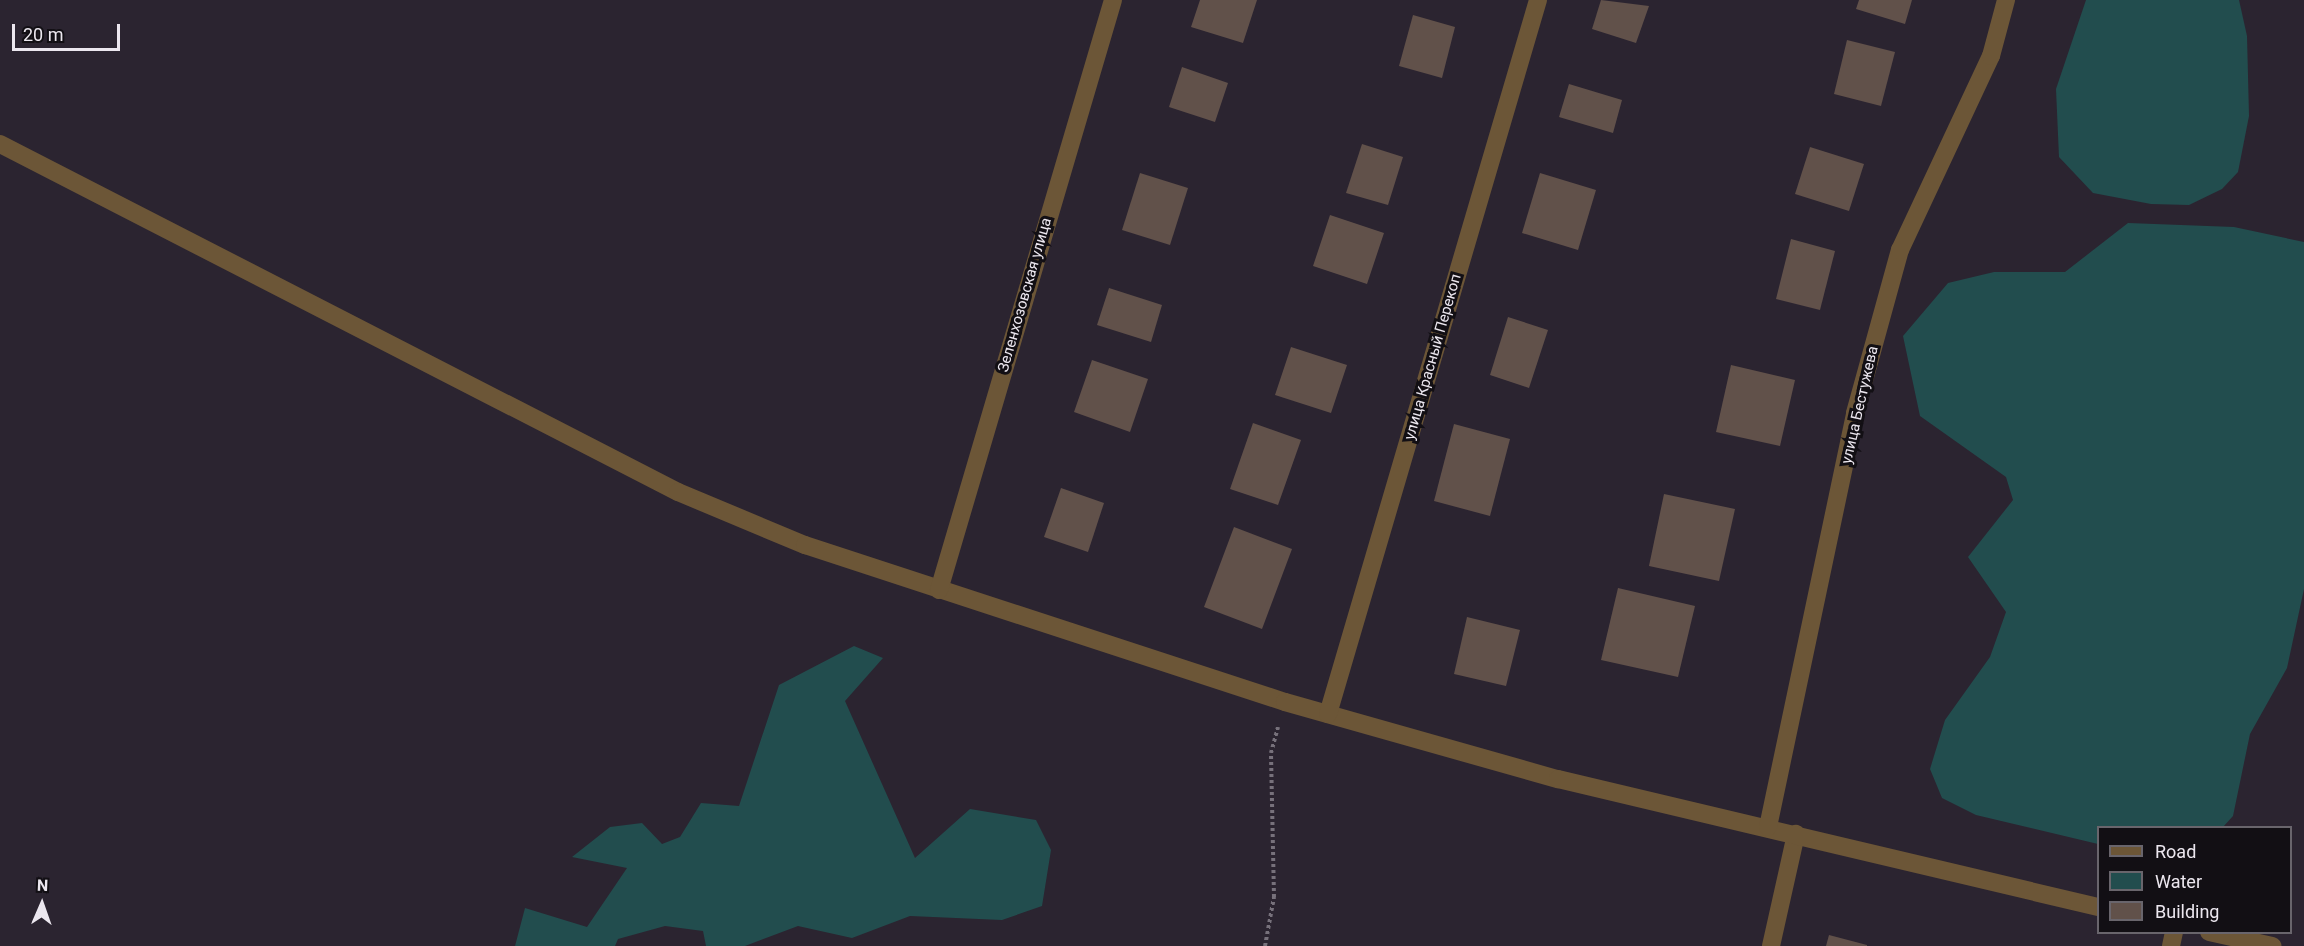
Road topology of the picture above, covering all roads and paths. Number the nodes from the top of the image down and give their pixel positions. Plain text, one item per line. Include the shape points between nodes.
1 (1113, 0) edge
2 (1538, 0) edge
3 (2006, 0) edge
4 (0, 144) edge
5 (939, 590) junction
6 (1285, 702) junction
7 (1328, 714) junction
8 (1768, 827) junction
9 (1796, 834) junction
10 (2097, 907) edge
11 (2215, 934) edge
12 (1265, 946) edge
13 (1772, 946) edge
14 (2272, 946) edge

1 - 5 street, Зеленхозовская улица
2 - 7 street, улица Красный Перекоп
3 - 8 street, улица Бестужева via 1991,56 1900,250 1855,413
4 - 5 street via 678,492 806,545
5 - 6 street
6 - 7 street
6 - 12 path via 1271,753 1274,897
7 - 8 street via 1558,778
8 - 9 street
9 - 10 street
9 - 13 street
11 - 14 street

